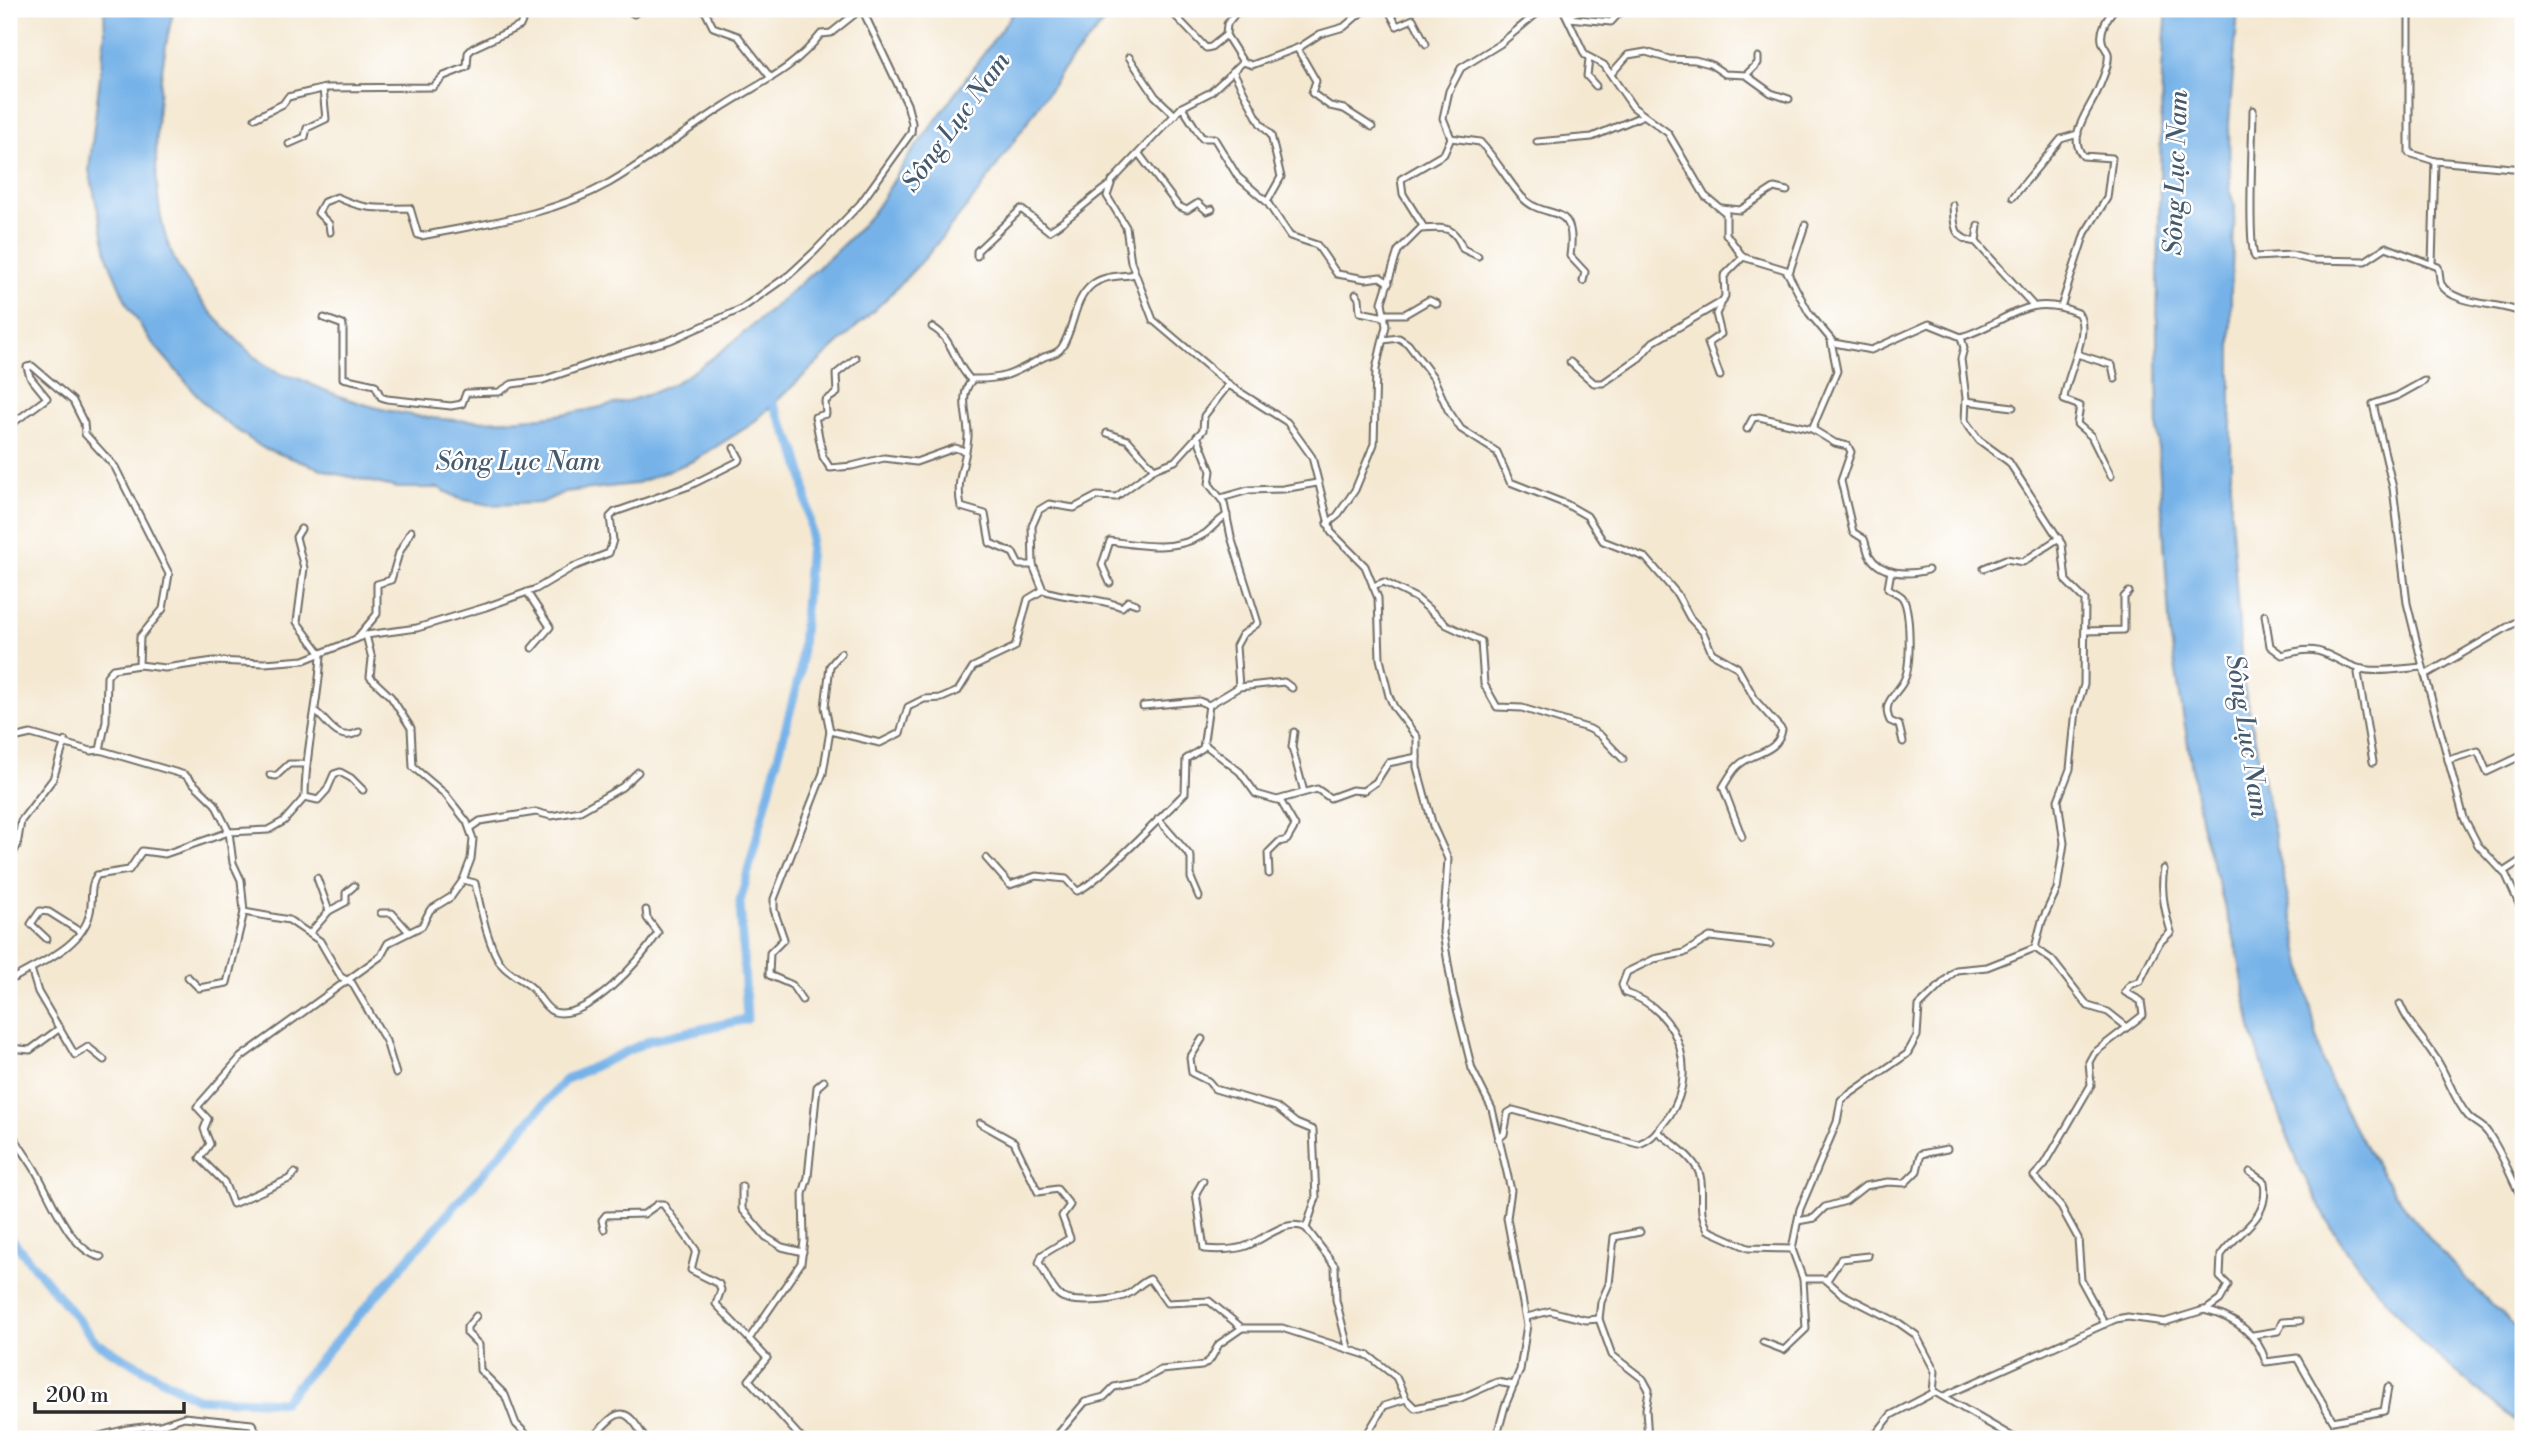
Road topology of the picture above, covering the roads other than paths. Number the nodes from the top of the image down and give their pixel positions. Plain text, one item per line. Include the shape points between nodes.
1 (527, 9) edge
2 (626, 9) edge
3 (640, 9) edge
4 (704, 9) edge
5 (861, 9) edge
6 (1169, 9) edge
7 (1239, 9) edge
8 (1365, 9) edge
9 (1388, 9) edge
10 (1542, 9) edge
11 (1563, 9) edge
12 (1587, 9) edge
13 (2114, 9) edge
14 (2409, 9) edge
15 (1622, 10) edge
16 (1568, 16) junction
17 (1226, 35) junction
18 (1426, 44) dead end
19 (1297, 48) junction
20 (1129, 57) dead end
21 (1758, 57) dead end
22 (1589, 59) junction
23 (1244, 62) junction
24 (1233, 71) junction
25 (1611, 74) junction
26 (1746, 75) junction
27 (771, 78) junction
28 (1596, 86) dead end
29 (323, 89) junction
30 (1789, 99) dead end
31 (1182, 107) junction
32 (2253, 110) dead end
33 (1175, 115) junction
34 (1642, 116) junction
35 (255, 118) dead end
36 (1372, 127) dead end
37 (2078, 134) junction
38 (1451, 138) junction
39 (1537, 142) dead end
40 (289, 144) dead end
41 (1139, 154) junction
42 (2435, 160) junction
43 (2523, 169) edge
44 (1108, 186) junction
45 (1787, 191) dead end
46 (2012, 197) dead end
47 (1267, 202) junction
48 (1953, 205) dead end
49 (1721, 208) junction
50 (1212, 209) dead end
51 (1805, 225) dead end
52 (1978, 226) dead end
53 (1421, 229) junction
54 (330, 232) dead end
55 (1976, 242) junction
56 (978, 256) dead end
57 (1478, 256) dead end
58 (1743, 257) junction
59 (2432, 264) junction
60 (1789, 273) junction
61 (1135, 274) junction
62 (1583, 281) dead end
63 (1389, 283) junction
64 (1356, 294) dead end
65 (1723, 301) junction
66 (1437, 304) dead end
67 (2032, 304) junction
68 (2061, 307) junction
69 (2523, 313) edge
70 (1385, 315) junction
71 (324, 318) dead end
72 (932, 327) dead end
73 (1961, 337) junction
74 (1383, 340) junction
75 (1831, 341) junction
76 (2077, 354) junction
77 (856, 358) dead end
78 (1570, 362) dead end
79 (1720, 376) dead end
80 (2116, 379) dead end
81 (971, 380) junction
82 (2424, 381) dead end
83 (1229, 384) junction
84 (1966, 401) junction
85 (2013, 407) dead end
86 (9, 426) edge
87 (1747, 429) dead end
88 (1812, 429) junction
89 (1107, 433) dead end
90 (1197, 436) junction
91 (734, 448) dead end
92 (965, 451) junction
93 (1154, 469) junction
94 (2111, 476) dead end
95 (1317, 483) junction
96 (1221, 498) junction
97 (1227, 515) junction
98 (1327, 524) junction
99 (301, 529) dead end
100 (411, 531) dead end
101 (2059, 538) junction
102 (1032, 565) junction
103 (1984, 568) dead end
104 (1928, 570) dead end
105 (1891, 571) junction
106 (1110, 583) dead end
107 (1373, 586) junction
108 (1043, 590) junction
109 (2129, 592) dead end
110 (527, 593) junction
111 (1136, 604) dead end
112 (2265, 615) dead end
113 (2523, 618) edge
114 (2086, 631) junction
115 (366, 635) junction
116 (356, 639) junction
117 (532, 648) dead end
118 (841, 653) dead end
119 (321, 654) junction
120 (139, 665) junction
121 (2423, 667) junction
122 (2362, 669) junction
123 (2425, 676) junction
124 (1239, 687) junction
125 (1292, 688) dead end
126 (1209, 705) junction
127 (1143, 706) dead end
128 (316, 712) junction
129 (359, 732) dead end
130 (830, 732) junction
131 (1294, 732) dead end
132 (9, 739) edge
133 (65, 741) junction
134 (1903, 742) dead end
135 (1204, 744) junction
136 (100, 750) junction
137 (2523, 755) edge
138 (1417, 757) junction
139 (1623, 760) dead end
140 (2448, 760) junction
141 (2373, 762) dead end
142 (306, 764) junction
143 (638, 772) dead end
144 (270, 775) dead end
145 (363, 790) dead end
146 (1304, 792) junction
147 (305, 797) junction
148 (1280, 800) junction
149 (1158, 819) junction
150 (470, 828) junction
151 (229, 832) junction
152 (1742, 837) dead end
153 (986, 858) dead end
154 (2523, 859) edge
155 (9, 862) edge
156 (2164, 869) dead end
157 (2503, 872) junction
158 (1269, 874) dead end
159 (317, 878) dead end
160 (463, 880) junction
161 (354, 886) dead end
162 (1199, 897) dead end
163 (646, 910) dead end
164 (330, 911) junction
165 (244, 912) junction
166 (381, 913) dead end
167 (2523, 913) edge
168 (79, 931) junction
169 (408, 931) junction
170 (310, 933) junction
171 (47, 939) dead end
172 (1770, 944) dead end
173 (2035, 948) junction
174 (31, 969) junction
175 (188, 977) dead end
176 (346, 979) junction
177 (9, 981) edge
178 (802, 1000) dead end
179 (2400, 1004) dead end
180 (2127, 1027) junction
181 (60, 1028) junction
182 (1202, 1039) dead end
183 (10, 1048) edge
184 (104, 1060) dead end
185 (396, 1074) dead end
186 (824, 1082) dead end
187 (980, 1123) dead end
188 (9, 1126) edge
189 (1657, 1131) junction
190 (1498, 1139) junction
191 (1947, 1149) dead end
192 (2250, 1172) dead end
193 (295, 1173) dead end
194 (1203, 1181) dead end
195 (741, 1185) dead end
196 (2523, 1200) edge
197 (1798, 1221) junction
198 (1306, 1228) junction
199 (604, 1229) dead end
200 (1640, 1232) dead end
201 (1792, 1249) junction
202 (803, 1252) junction
203 (1868, 1256) dead end
204 (101, 1257) dead end
205 (1802, 1279) junction
206 (1827, 1280) junction
207 (2206, 1310) junction
208 (476, 1316) dead end
209 (1527, 1317) junction
210 (1598, 1319) junction
211 (2300, 1321) dead end
212 (2105, 1324) junction
213 (1242, 1328) junction
214 (2253, 1335) junction
215 (750, 1339) junction
216 (1763, 1342) dead end
217 (1348, 1347) junction
218 (1514, 1385) junction
219 (2388, 1387) dead end
220 (1933, 1392) junction
221 (1944, 1396) junction
222 (1406, 1399) junction
223 (87, 1439) edge
224 (251, 1439) edge
225 (531, 1439) edge
226 (568, 1439) edge
227 (577, 1439) edge
228 (591, 1439) edge
229 (645, 1439) edge
230 (802, 1439) edge
231 (1054, 1439) edge
232 (1325, 1439) edge
233 (1496, 1439) edge
234 (1648, 1439) edge
235 (1872, 1439) edge
236 (2016, 1439) edge

1 - 29 street via 520,26 473,48 467,67 444,76 433,87
2 - 3 street via 634,14
4 - 27 street via 713,27 738,36
5 - 27 street via 831,33 821,34 799,60
5 - 71 street via 907,104 911,133 839,227 789,275 741,309 671,340 543,380 512,384 499,392 466,393 461,405 451,406 387,399 375,385 343,378 343,325
6 - 17 street via 1206,48
7 - 17 street via 1227,24
8 - 19 street via 1353,22
9 - 18 street via 1398,26 1413,19
10 - 38 street via 1500,44 1461,68 1443,118
11 - 16 street
12 - 16 street
13 - 37 street via 2102,32 2106,67
14 - 42 street via 2408,151
15 - 16 street via 1611,22
16 - 22 street
17 - 23 street
19 - 23 street via 1252,65
19 - 36 street via 1316,81 1312,93
20 - 33 street via 1155,96
21 - 26 street via 1758,64
22 - 25 street
22 - 28 street via 1587,76
23 - 24 street
24 - 31 street via 1211,92
24 - 47 street via 1270,135 1280,173
25 - 26 street via 1628,55 1646,52 1710,64 1725,74
25 - 34 street
26 - 30 street via 1771,93
27 - 54 street via 608,184 550,209 496,224 421,236 410,208 377,210 337,197 323,203 318,213 329,223
29 - 35 street via 288,97
29 - 40 street via 326,119
31 - 33 street
31 - 47 street via 1202,138 1214,138 1238,177
32 - 59 street via 2250,221 2255,257 2365,261 2386,247
33 - 41 street
34 - 39 street via 1592,137
34 - 49 street via 1668,133 1705,196
37 - 46 street via 2061,139
37 - 68 street via 2081,154 2109,156 2112,161 2107,198 2085,233
38 - 53 street via 1444,154 1401,179 1403,194
38 - 62 street via 1480,142 1525,200 1563,218 1573,235 1570,256 1585,272
41 - 44 street
41 - 50 street via 1178,206 1187,210 1198,203 1206,211
42 - 43 street
42 - 59 street
44 - 56 street via 1073,218 1049,231 1021,209 985,242
44 - 61 street via 1110,205 1127,229
45 - 49 street via 1774,188 1740,210
47 - 63 street via 1290,236 1317,245 1335,272 1366,279 1380,277
48 - 55 street via 1955,233
49 - 58 street via 1728,216 1726,234
51 - 60 street
52 - 55 street
53 - 57 street via 1444,228 1458,236 1463,249
53 - 63 street via 1398,251
55 - 67 street
58 - 60 street
58 - 65 street via 1724,276
59 - 69 street via 2438,267 2441,284 2456,299 2506,305
60 - 75 street via 1809,313
61 - 81 street via 1112,276 1090,286 1057,352 1012,376
61 - 83 street via 1153,320
63 - 70 street via 1382,302
64 - 70 street via 1360,312
65 - 78 street via 1653,342 1603,383 1594,383
65 - 79 street via 1716,314 1721,334 1709,343
66 - 70 street via 1429,300 1405,314
67 - 68 street
67 - 73 street
68 - 76 street via 2082,319
70 - 74 street
72 - 81 street via 949,343 960,369
73 - 75 street via 1929,324 1871,351
73 - 84 street
74 - 98 street via 1376,369 1374,444 1355,490
74 - 152 street via 1399,338 1408,344 1433,377 1461,429 1497,452 1510,482 1575,509 1589,519 1603,541 1646,558 1681,599 1712,653 1744,674 1756,701 1782,730 1778,742 1740,763 1723,787
75 - 88 street via 1837,372
76 - 80 street via 2112,365
76 - 94 street via 2064,400 2080,406 2077,424 2091,436
77 - 92 street via 836,374 836,393 825,401 826,414 815,417 823,457 830,468 884,458 916,462 955,448
81 - 92 street via 963,402 968,435
82 - 121 street via 2373,404 2393,488 2403,577
83 - 90 street via 1204,416 1203,430
83 - 95 street via 1287,422 1310,453
84 - 85 street
84 - 101 street via 1968,426 2009,462
86 - 120 street via 47,398 30,377 27,367 32,366 71,397 85,423 85,434 121,477 170,577 163,609 140,637
87 - 88 street via 1755,417
88 - 105 street via 1851,450 1841,484 1852,529 1864,538 1872,559
89 - 93 street via 1128,440
90 - 93 street via 1175,461
90 - 96 street via 1212,471 1209,484
91 - 110 street via 740,458 737,462 689,486 615,512 610,520 613,540 609,553
92 - 102 street via 957,484 961,507 985,514 990,543 1013,553 1020,565
93 - 102 street via 1116,497 1097,496 1075,508 1042,506 1032,526
95 - 96 street via 1249,490
95 - 98 street
96 - 97 street
97 - 106 street via 1202,535 1175,546 1110,541 1102,563
97 - 124 street via 1258,623 1236,646
98 - 107 street via 1334,537 1365,566
99 - 119 street via 296,539 304,568 297,622
100 - 116 street via 391,580 377,584 377,614
101 - 103 street via 2023,562 2006,559
101 - 114 street via 2066,558 2066,581 2085,600
102 - 108 street
104 - 105 street via 1906,575
105 - 134 street via 1888,588 1903,599 1911,633 1904,680 1886,710 1890,721 1900,727
107 - 138 street via 1379,604 1380,659 1389,696 1417,737
107 - 139 street via 1384,582 1416,598 1447,625 1481,641 1485,684 1497,707 1522,708 1590,729
108 - 111 street via 1122,607 1128,601
108 - 130 street via 1028,599 1016,647 973,667 958,691 908,707 900,733 880,743
109 - 114 street via 2124,597 2124,629
110 - 115 street via 458,617
110 - 117 street via 550,627
112 - 122 street via 2268,642 2277,653 2318,651
113 - 123 street
114 - 173 street via 2084,685 2076,710 2072,758 2059,800 2064,843 2058,884
115 - 116 street
115 - 150 street via 372,659 370,677 391,697 411,727 413,767 445,794
116 - 119 street
118 - 130 street via 830,666 825,707
119 - 120 street via 284,663 221,660 165,668
119 - 128 street
120 - 136 street via 108,673
121 - 122 street
121 - 123 street
122 - 141 street via 2358,673
123 - 140 street
124 - 125 street via 1284,682
124 - 126 street
126 - 127 street via 1199,701
126 - 135 street
128 - 129 street via 332,731 350,736
128 - 142 street
130 - 178 street via 823,773 773,902 784,939 770,953 769,975 792,985
131 - 146 street
132 - 133 street via 28,734
133 - 136 street
133 - 155 street via 53,779 21,821
135 - 148 street via 1240,772 1254,793
135 - 149 street via 1186,759 1185,793
136 - 151 street via 185,775 218,808
137 - 140 street via 2487,772 2478,751
138 - 146 street via 1388,763 1363,791 1330,798 1319,789
138 - 190 street via 1433,826 1448,859 1443,933 1453,993 1469,1061 1492,1109
140 - 157 street via 2471,832
142 - 144 street via 289,764 276,776
142 - 147 street
143 - 150 street via 622,787 580,811 484,820
145 - 147 street via 340,772 318,800
146 - 148 street
147 - 151 street via 274,827
148 - 158 street via 1295,826 1287,840 1268,853
149 - 153 street via 1099,873 1091,886 1079,891 1066,879 1048,877 1010,885
149 - 162 street via 1192,857 1191,878
150 - 160 street via 473,845
151 - 165 street
151 - 168 street via 165,854 142,851 129,870 97,875 90,915
154 - 157 street
156 - 180 street via 2165,918 2171,932 2161,939 2140,981 2125,990 2141,1001 2143,1011 2141,1018
157 - 167 street
159 - 164 street
160 - 163 street via 475,883 499,961 532,987 552,1012 594,1002 623,975 658,933
160 - 169 street via 449,899 430,910 422,926
161 - 164 street via 346,893 346,902
164 - 170 street
165 - 170 street via 289,920
165 - 175 street via 227,982 199,988
166 - 169 street via 392,913
168 - 171 street via 43,910 31,924
168 - 174 street via 57,955
169 - 176 street
170 - 176 street
172 - 189 street via 1710,937 1684,953 1654,959 1627,972 1622,985 1625,993 1658,1010 1682,1051 1683,1088 1671,1115
173 - 180 street via 2052,960 2088,1006 2108,1012
173 - 197 street via 1987,967 1956,970 1924,998 1917,1013 1917,1036 1907,1054 1841,1100 1837,1122
174 - 177 street
174 - 181 street via 38,992
176 - 185 street via 390,1047
176 - 193 street via 235,1062 197,1107 208,1119 204,1129 209,1144 200,1158 224,1182 233,1204
179 - 196 street via 2433,1053 2460,1106 2485,1129 2505,1158
180 - 212 street via 2094,1053 2089,1062 2091,1085 2034,1175 2075,1231 2081,1280
181 - 183 street via 30,1050
181 - 184 street via 75,1055 88,1047
182 - 198 street via 1190,1058 1192,1073 1215,1089 1280,1108 1293,1121 1313,1130 1316,1198
186 - 202 street via 817,1090 803,1194
187 - 213 street via 1014,1142 1038,1192 1057,1189 1070,1205 1062,1218 1070,1238 1040,1258 1060,1296 1073,1302 1115,1298 1150,1279 1167,1303 1209,1301
188 - 204 street via 54,1209 84,1248
189 - 190 street via 1638,1144 1513,1110
189 - 201 street via 1698,1169 1700,1208 1708,1230 1748,1248
190 - 209 street via 1511,1190 1507,1218
191 - 197 street via 1921,1154 1917,1171 1905,1183 1865,1186 1814,1218
192 - 207 street via 2264,1182 2265,1202 2252,1225 2222,1252 2219,1275 2228,1285 2220,1300
194 - 198 street via 1196,1193 1203,1249 1233,1250 1289,1227
195 - 202 street via 742,1209 766,1237
197 - 201 street
198 - 217 street via 1335,1266 1336,1300
199 - 215 street via 606,1215 644,1214 663,1204 696,1250 691,1270 719,1284 716,1304
200 - 210 street via 1614,1237 1609,1284
201 - 205 street
202 - 215 street via 793,1280
203 - 206 street via 1842,1259
205 - 206 street
205 - 216 street via 1804,1331 1784,1350
206 - 220 street via 1842,1294 1916,1335 1935,1371
207 - 212 street via 2170,1321 2128,1317
207 - 214 street
208 - 225 street via 467,1333 479,1345 480,1370 505,1395 516,1424
209 - 210 street via 1550,1311
209 - 218 street
210 - 234 street via 1612,1355 1647,1385
211 - 214 street via 2282,1322 2278,1331
212 - 221 street
213 - 217 street via 1282,1328
213 - 231 street via 1219,1344 1202,1366 1161,1370 1085,1402
214 - 219 street via 2266,1362 2297,1358 2333,1421 2384,1411
215 - 230 street via 767,1358 749,1380
217 - 222 street via 1391,1373
218 - 222 street via 1497,1382 1461,1398 1415,1408
218 - 233 street
220 - 221 street
220 - 235 street via 1891,1415
221 - 236 street
222 - 232 street via 1384,1406 1364,1439 1330,1435
223 - 224 street via 184,1416 252,1424 258,1431
226 - 227 street
228 - 229 street via 615,1415 624,1413 635,1421

